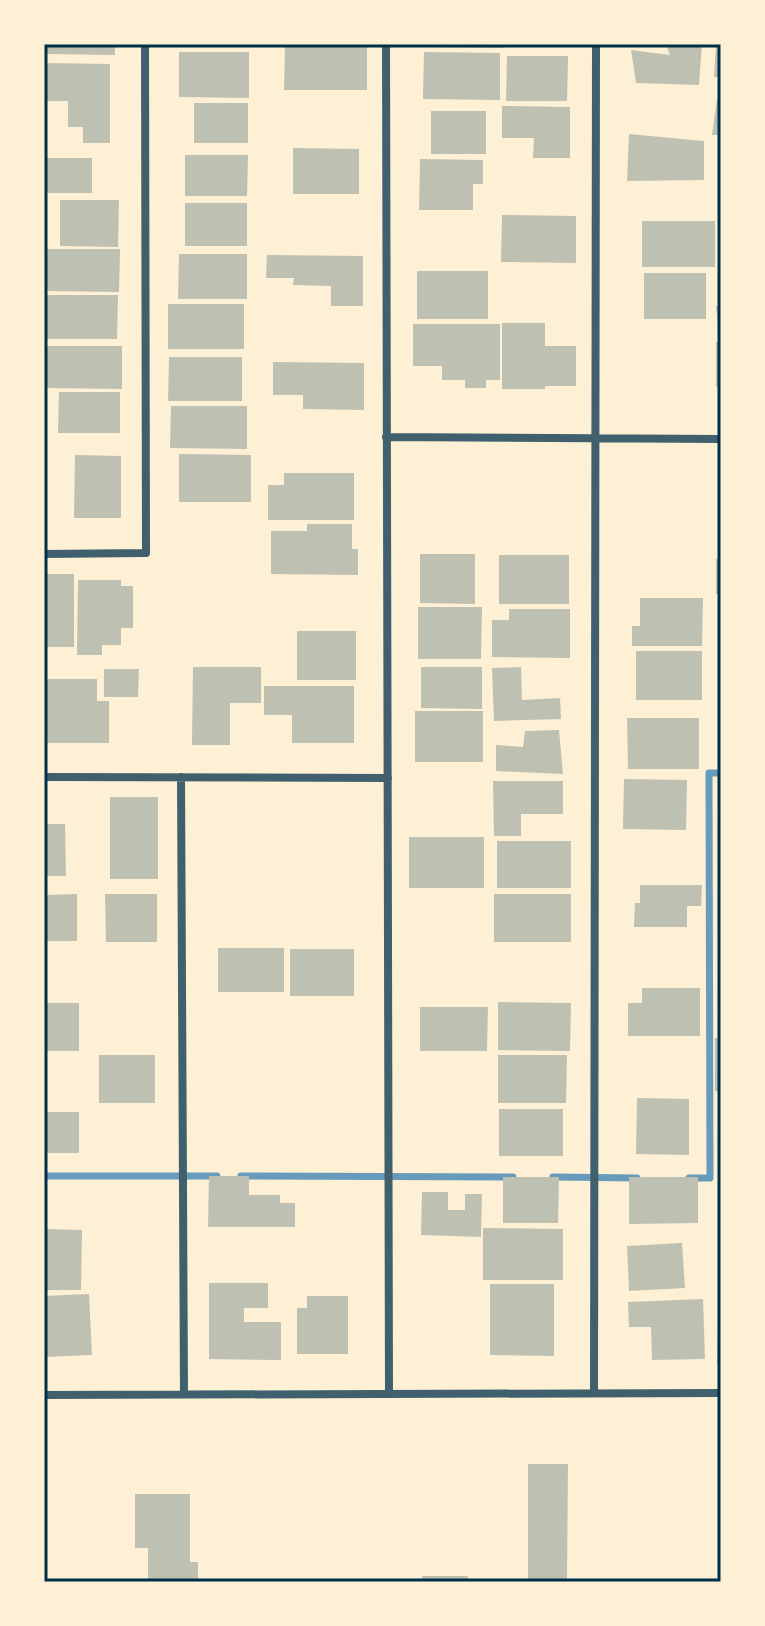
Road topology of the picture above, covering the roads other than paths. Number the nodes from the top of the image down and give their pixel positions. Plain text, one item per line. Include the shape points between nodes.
1 (145, 44) edge
2 (386, 44) edge
3 (596, 44) edge
4 (386, 437) junction
5 (596, 438) junction
6 (721, 439) edge
7 (44, 554) edge
8 (44, 777) edge
9 (181, 777) junction
10 (388, 778) junction
11 (594, 1393) junction
12 (721, 1393) edge
13 (184, 1394) junction
14 (389, 1394) junction
15 (44, 1395) edge

1 - 7 street via 146,553
2 - 4 street
3 - 5 street
4 - 5 street
4 - 10 street
5 - 6 street
5 - 11 street
8 - 9 street
9 - 10 street
9 - 13 street
10 - 14 street
11 - 12 street
11 - 14 street
13 - 14 street
13 - 15 street

